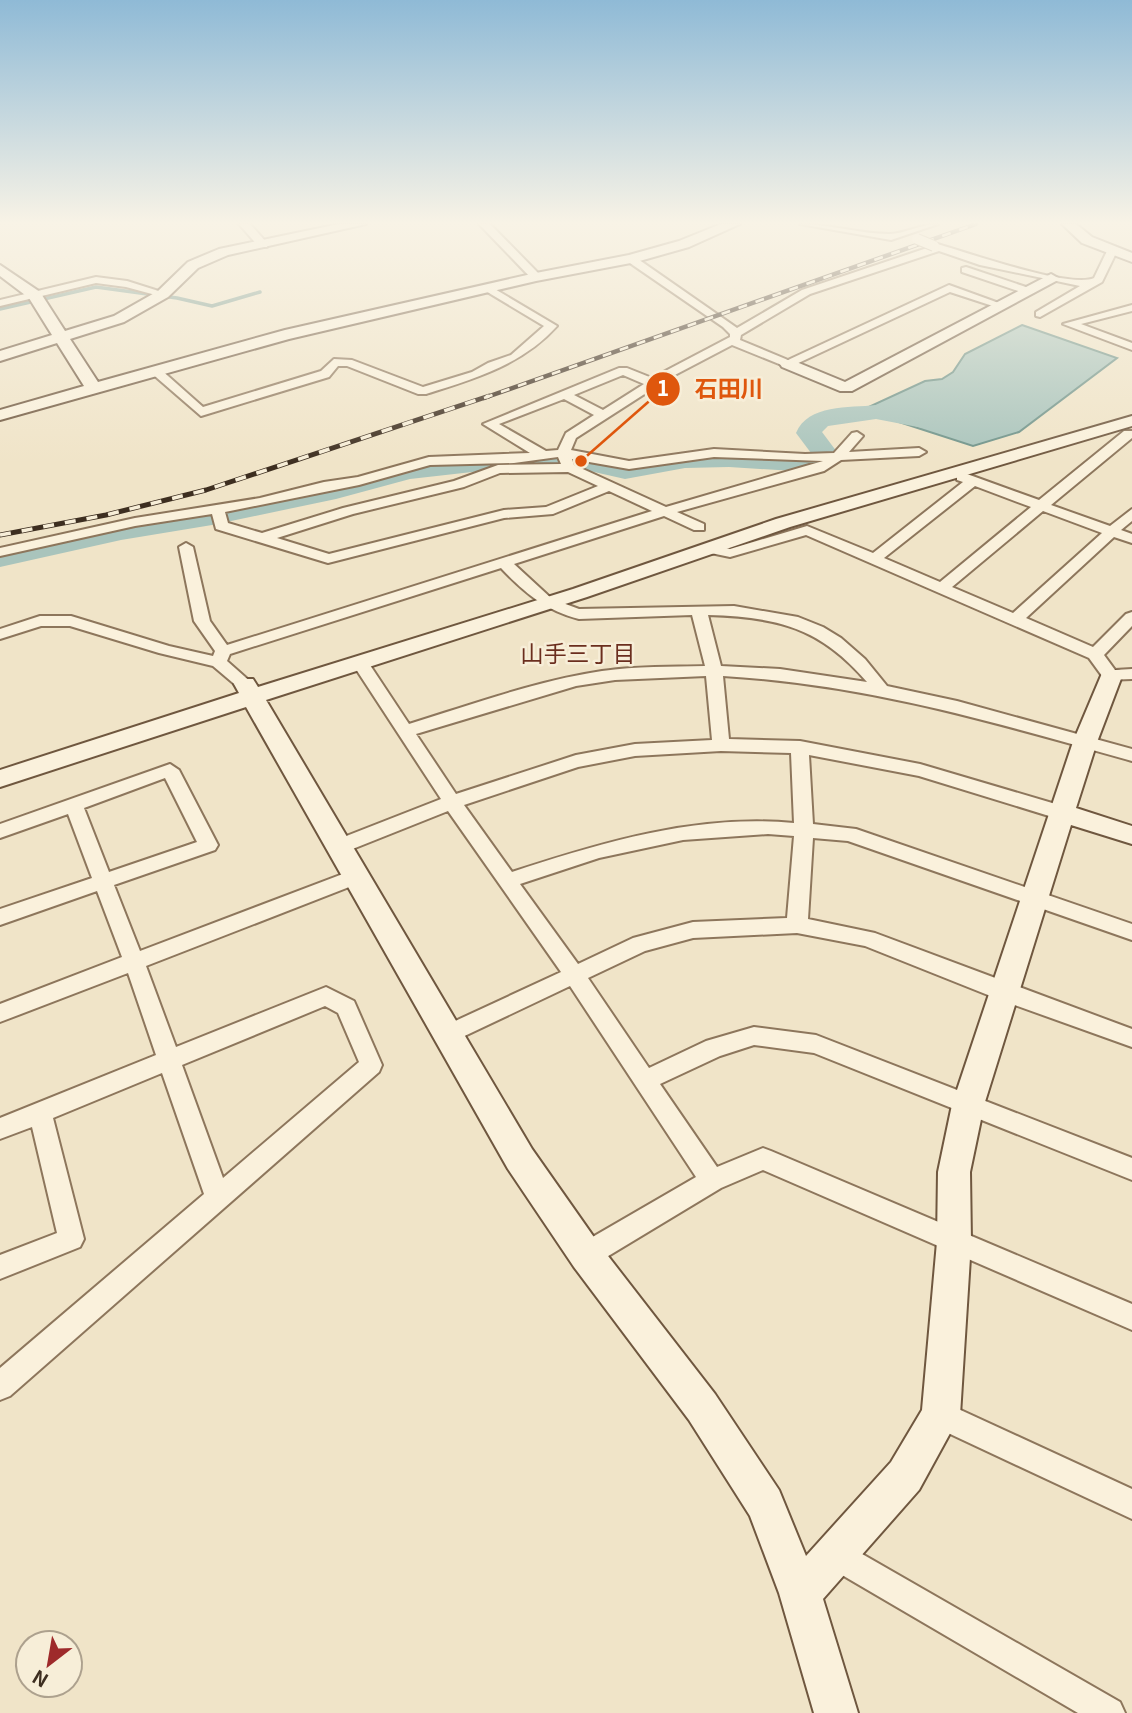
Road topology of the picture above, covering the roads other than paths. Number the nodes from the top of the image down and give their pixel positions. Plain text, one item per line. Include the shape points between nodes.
1 (40, 304) edge
2 (146, 304) edge
3 (419, 304) edge
4 (514, 304) edge
5 (690, 304) edge
6 (787, 304) edge
7 (915, 304) edge
8 (996, 304) edge
9 (1006, 304) edge
10 (1058, 304) edge
11 (1128, 305) edge
12 (1002, 306) junction
13 (1040, 314) dead end
14 (61, 337) junction
15 (734, 337) junction
16 (1130, 345) edge
17 (0, 356) edge
18 (788, 363) junction
19 (155, 371) junction
20 (653, 383) junction
21 (94, 389) junction
22 (564, 394) junction
23 (1132, 412) edge
24 (0, 415) edge
25 (603, 415) junction
26 (1121, 428) edge
27 (857, 436) dead end
28 (563, 453) junction
29 (919, 453) dead end
30 (545, 456) junction
31 (836, 457) junction
32 (514, 459) junction
33 (570, 468) junction
34 (498, 469) junction
35 (964, 477) junction
36 (610, 486) junction
37 (1041, 506) junction
38 (218, 509) junction
39 (665, 511) junction
40 (1132, 513) edge
41 (699, 527) dead end
42 (1111, 532) junction
43 (262, 538) junction
44 (1132, 539) edge
45 (187, 547) dead end
46 (711, 549) junction
47 (0, 552) edge
48 (874, 559) junction
49 (506, 564) junction
50 (942, 588) junction
51 (541, 599) junction
52 (699, 611) junction
53 (1132, 617) edge
54 (1015, 620) junction
55 (0, 634) edge
56 (221, 657) junction
57 (360, 663) junction
58 (1112, 668) edge
59 (714, 669) junction
60 (880, 687) junction
61 (248, 691) junction
62 (407, 731) junction
63 (1085, 742) junction
64 (721, 744) junction
65 (800, 747) junction
66 (1132, 755) edge
67 (0, 763) edge
68 (0, 779) edge
69 (452, 802) junction
70 (74, 806) junction
71 (1062, 813) junction
72 (804, 830) junction
73 (0, 831) edge
74 (1132, 835) edge
75 (338, 847) junction
76 (355, 877) junction
77 (509, 880) junction
78 (104, 883) junction
79 (1034, 898) junction
80 (0, 917) edge
81 (797, 925) junction
82 (1132, 932) edge
83 (134, 961) junction
84 (573, 973) junction
85 (1006, 993) junction
86 (0, 1013) edge
87 (446, 1035) junction
88 (1132, 1038) edge
89 (169, 1059) junction
90 (645, 1080) junction
91 (968, 1105) junction
92 (40, 1112) junction
93 (0, 1129) edge
94 (1132, 1169) edge
95 (712, 1180) junction
96 (217, 1196) junction
97 (954, 1242) junction
98 (586, 1255) junction
99 (0, 1267) edge
100 (1132, 1317) edge
101 (0, 1386) edge
102 (941, 1415) junction
103 (1132, 1504) edge
104 (836, 1554) junction
105 (800, 1593) junction
106 (836, 1713) edge
107 (1109, 1713) edge

1 - 14 street
2 - 14 street via 119,319
3 - 19 street
4 - 19 street via 551,326 515,357 476,375 422,391 348,362 334,363 325,374 201,412
5 - 15 street
6 - 15 street
7 - 18 street
8 - 12 street
9 - 12 street
10 - 13 street
11 - 16 street via 1069,324
12 - 18 street via 846,388
14 - 17 street
14 - 21 street
15 - 18 street
15 - 20 street
19 - 21 street
20 - 22 street via 623,371
20 - 25 street
21 - 24 street
22 - 25 street
22 - 30 street via 489,424
23 - 26 street
25 - 28 street via 571,436
26 - 35 street
26 - 37 street
26 - 51 street via 822,499
27 - 31 street
28 - 30 street
28 - 31 street via 629,465 715,453
28 - 33 street
29 - 31 street
30 - 32 street
31 - 39 street via 819,468
32 - 34 street
32 - 38 street via 429,461 359,481
33 - 34 street
33 - 36 street
34 - 43 street
35 - 37 street
35 - 46 street via 783,523
35 - 48 street
36 - 39 street
36 - 43 street via 548,510 504,514 328,559
37 - 42 street
37 - 50 street
38 - 43 street via 220,526
38 - 47 street
39 - 41 street
39 - 49 street
40 - 42 street
42 - 44 street
42 - 54 street
45 - 56 street via 202,621
46 - 48 street via 730,553 807,530
46 - 51 street
48 - 50 street
49 - 51 street
49 - 56 street
50 - 54 street
51 - 52 street via 561,611 579,614
51 - 57 street
51 - 61 street
52 - 59 street
52 - 60 street via 783,617 816,630 858,662
53 - 58 street
54 - 58 street
55 - 56 street via 40,621 71,621 165,650
56 - 61 street
57 - 61 street
57 - 62 street
58 - 63 street
59 - 60 street
59 - 62 street via 601,676
59 - 64 street
60 - 63 street
61 - 67 street
61 - 68 street
61 - 75 street
62 - 69 street
63 - 66 street
63 - 71 street
64 - 65 street
64 - 69 street via 635,750 576,761
65 - 71 street via 920,770
65 - 72 street
69 - 75 street
69 - 77 street
70 - 73 street
70 - 78 street
70 - 78 street via 170,770 208,845
71 - 74 street
71 - 79 street
72 - 77 street via 768,827 683,833 597,851
72 - 79 street via 849,834
72 - 81 street
75 - 76 street
76 - 83 street
76 - 87 street
77 - 84 street
78 - 80 street
78 - 83 street
79 - 82 street
79 - 85 street
81 - 84 street via 694,930 640,944
81 - 85 street via 868,939
83 - 86 street
83 - 89 street
84 - 87 street
84 - 90 street
85 - 88 street
85 - 91 street
87 - 98 street via 520,1159
89 - 92 street
89 - 96 street
89 - 96 street via 326,996 346,1007 372,1065
90 - 91 street via 714,1048 754,1036 816,1044
90 - 95 street
91 - 94 street
91 - 97 street via 954,1172
92 - 93 street
92 - 99 street via 71,1239
95 - 97 street via 763,1159
95 - 98 street
96 - 101 street
97 - 100 street
97 - 102 street
98 - 105 street via 702,1407 765,1504
102 - 103 street
102 - 104 street via 905,1476
104 - 105 street
104 - 107 street
105 - 106 street

